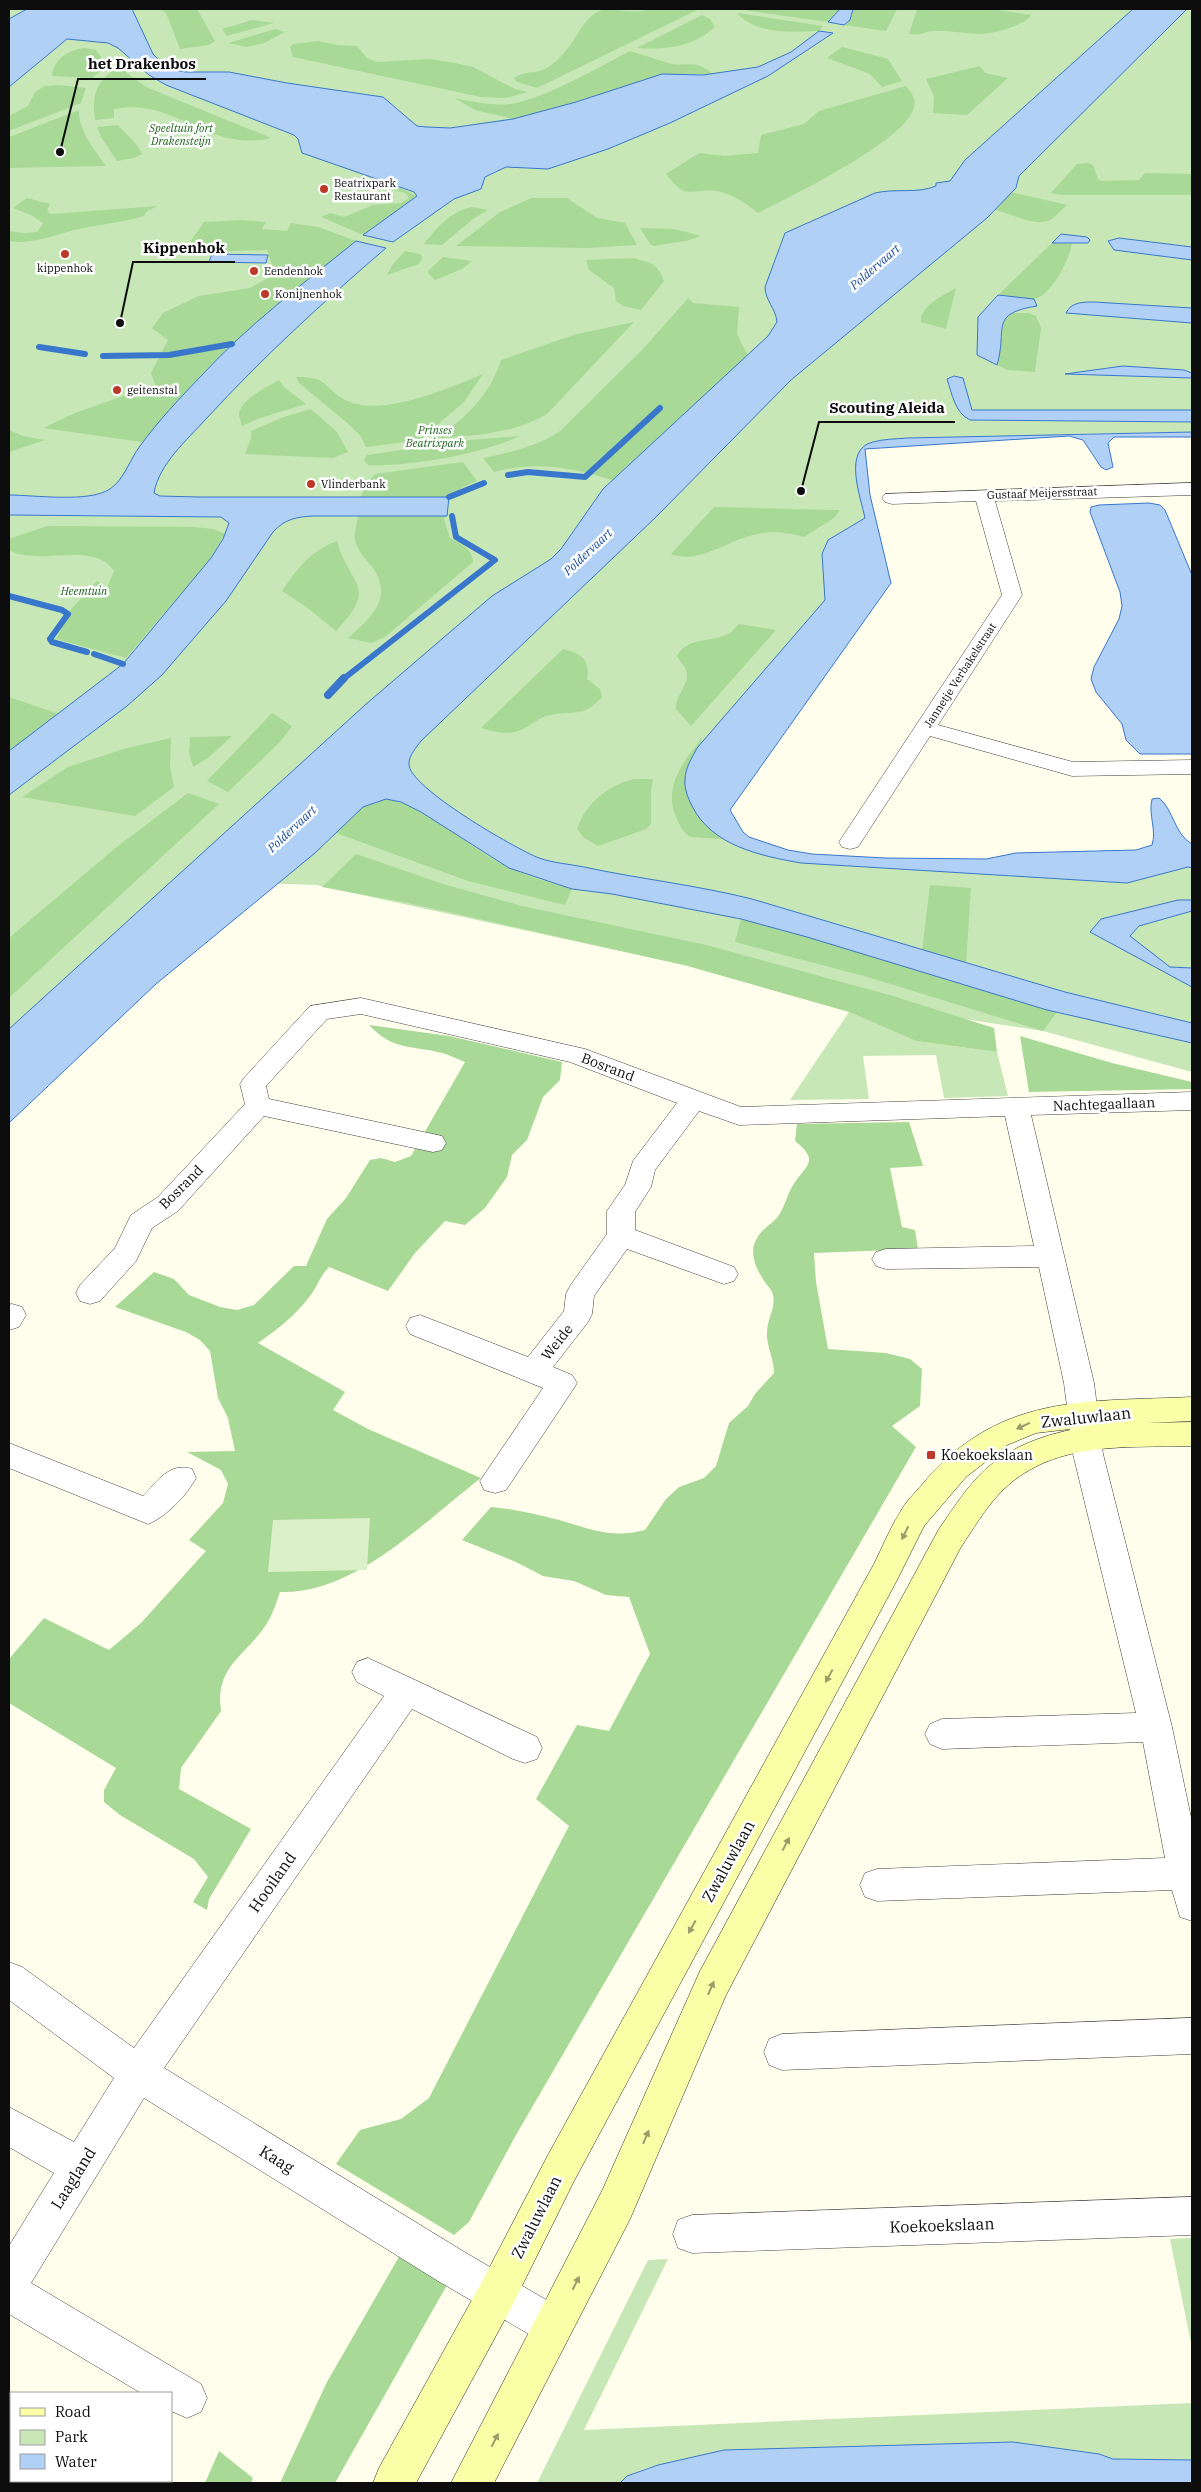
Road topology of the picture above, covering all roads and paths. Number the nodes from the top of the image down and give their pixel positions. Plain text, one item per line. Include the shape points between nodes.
1 (1192, 489) edge
2 (984, 495) junction
3 (892, 498) dead end
4 (926, 728) junction
5 (1192, 767) edge
6 (850, 842) dead end
7 (693, 1100) junction
8 (1192, 1101) edge
9 (258, 1106) junction
10 (1016, 1107) junction
11 (433, 1143) dead end
12 (621, 1236) junction
13 (1050, 1256) junction
14 (886, 1259) dead end
15 (724, 1274) dead end
16 (90, 1294) dead end
17 (420, 1326) dead end
18 (534, 1372) junction
19 (1192, 1409) edge
20 (1084, 1425) junction
21 (1192, 1434) edge
22 (9, 1455) edge
23 (181, 1478) dead end
24 (495, 1481) dead end
25 (368, 1672) dead end
26 (406, 1690) junction
27 (1156, 1727) junction
28 (942, 1734) dead end
29 (526, 1748) dead end
30 (1185, 1872) junction
31 (877, 1885) dead end
32 (1192, 1905) edge
33 (9, 1979) edge
34 (1192, 2036) edge
35 (782, 2052) dead end
36 (138, 2073) junction
37 (9, 2126) edge
38 (80, 2167) junction
39 (1192, 2216) edge
40 (692, 2234) dead end
41 (9, 2282) edge
42 (9, 2292) edge
43 (497, 2294) junction
44 (553, 2326) junction
45 (187, 2398) dead end
46 (394, 2483) edge
47 (472, 2483) edge

1 - 2 street, Gustaaf Meijersstraat
2 - 3 street, Gustaaf Meijersstraat
2 - 4 street, Jannetje Verbakelstraat via 1012,595
4 - 5 street via 1072,769
4 - 6 street, Jannetje Verbakelstraat
7 - 9 street, Bosrand via 576,1055 361,1006 319,1012 253,1084
7 - 10 street, Bosrand via 739,1116
7 - 12 street via 642,1168 638,1187 620,1211
8 - 10 street, Nachtegaallaan
9 - 11 street
9 - 16 street, Bosrand via 168,1204 141,1222 126,1254
10 - 13 street
12 - 15 street
12 - 18 street, Weide via 580,1294 578,1314
13 - 14 street
13 - 20 street
17 - 18 street, Weide
18 - 24 street, Weide via 562,1383
19 - 20 main road, Zwaluwlaan
20 - 21 main road, Zwaluwlaan
20 - 27 street via 1088,1454
20 -> 43 main road, Zwaluwlaan via 1032,1422 997,1437 955,1468 913,1517 549,2190
44 -> 20 main road, Zwaluwlaan via 616,2205 713,1983 950,1538 992,1481 1021,1458 1050,1447
22 - 23 street via 148,1511
25 - 26 street
26 - 29 street
26 - 36 street, Hooiland
27 - 28 street
27 - 30 street
30 - 31 street
30 - 32 street
33 - 36 street, Kaag
34 - 35 street
36 - 38 street, Laagland
36 - 43 street, Kaag
37 - 38 street
38 - 41 street, Laagland
39 - 40 street, Koekoekslaan
42 - 45 street
43 - 44 street, Kaag
43 - 46 main road, Zwaluwlaan
47 -> 44 main road, Zwaluwlaan

